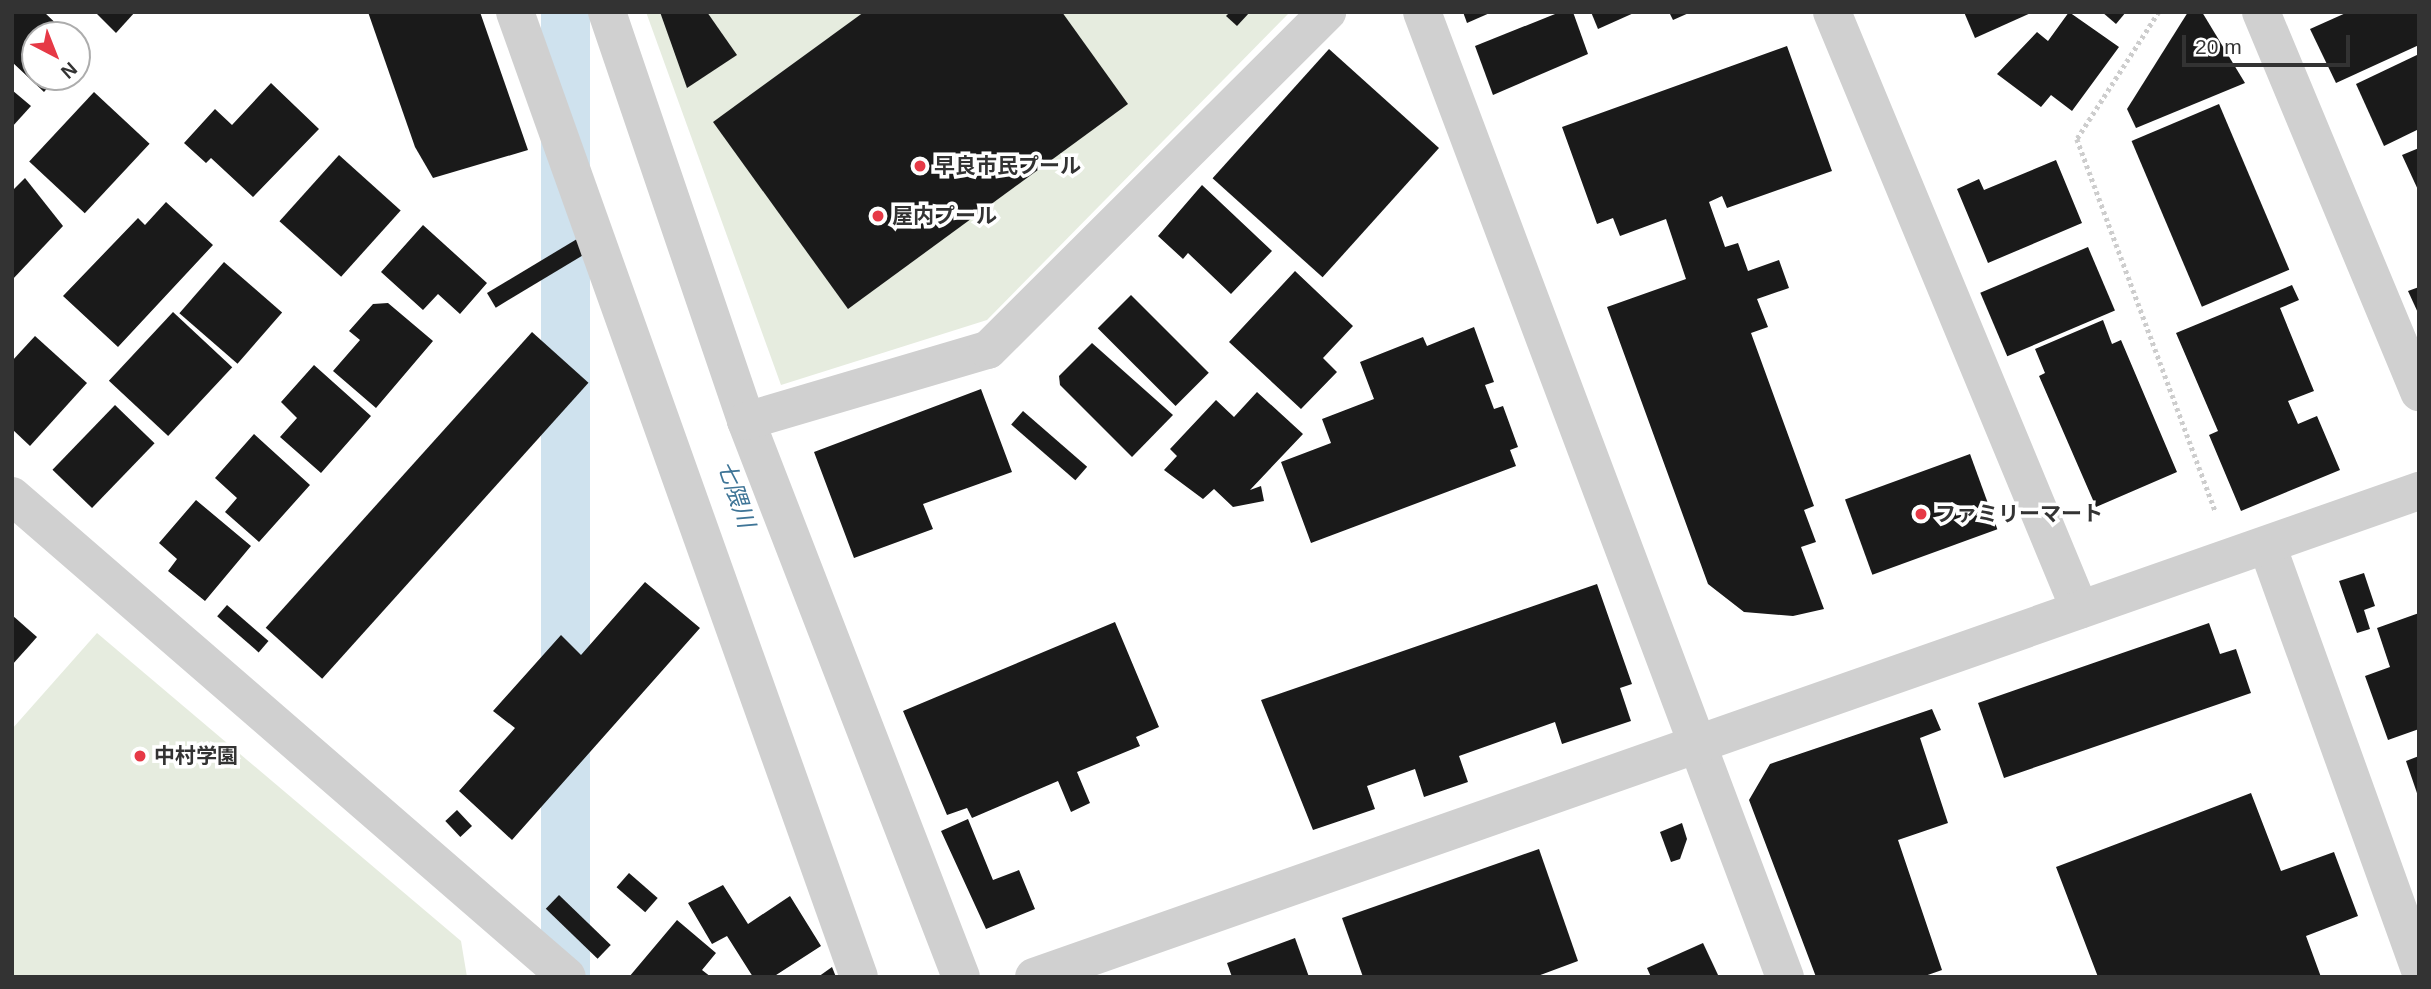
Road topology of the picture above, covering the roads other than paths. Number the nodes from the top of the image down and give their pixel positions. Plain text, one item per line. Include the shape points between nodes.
1 (515, 12) edge
2 (607, 12) edge
3 (1327, 12) edge
4 (1422, 12) edge
5 (1832, 12) edge
6 (2261, 12) edge
7 (2419, 391) edge
8 (746, 421) junction
9 (2419, 491) edge
10 (12, 496) edge
11 (2249, 551) junction
12 (2080, 610) junction
13 (1702, 742) junction
14 (2419, 967) edge
15 (567, 977) edge
16 (859, 977) edge
17 (961, 977) edge
18 (1034, 977) edge
19 (1785, 977) edge

1 - 16 street
2 - 8 street
3 - 8 street via 988,350
4 - 13 street
5 - 12 street
6 - 7 street
8 - 17 street
9 - 11 street
10 - 15 street
11 - 12 street
11 - 14 street
12 - 13 street
13 - 18 street
13 - 19 street

